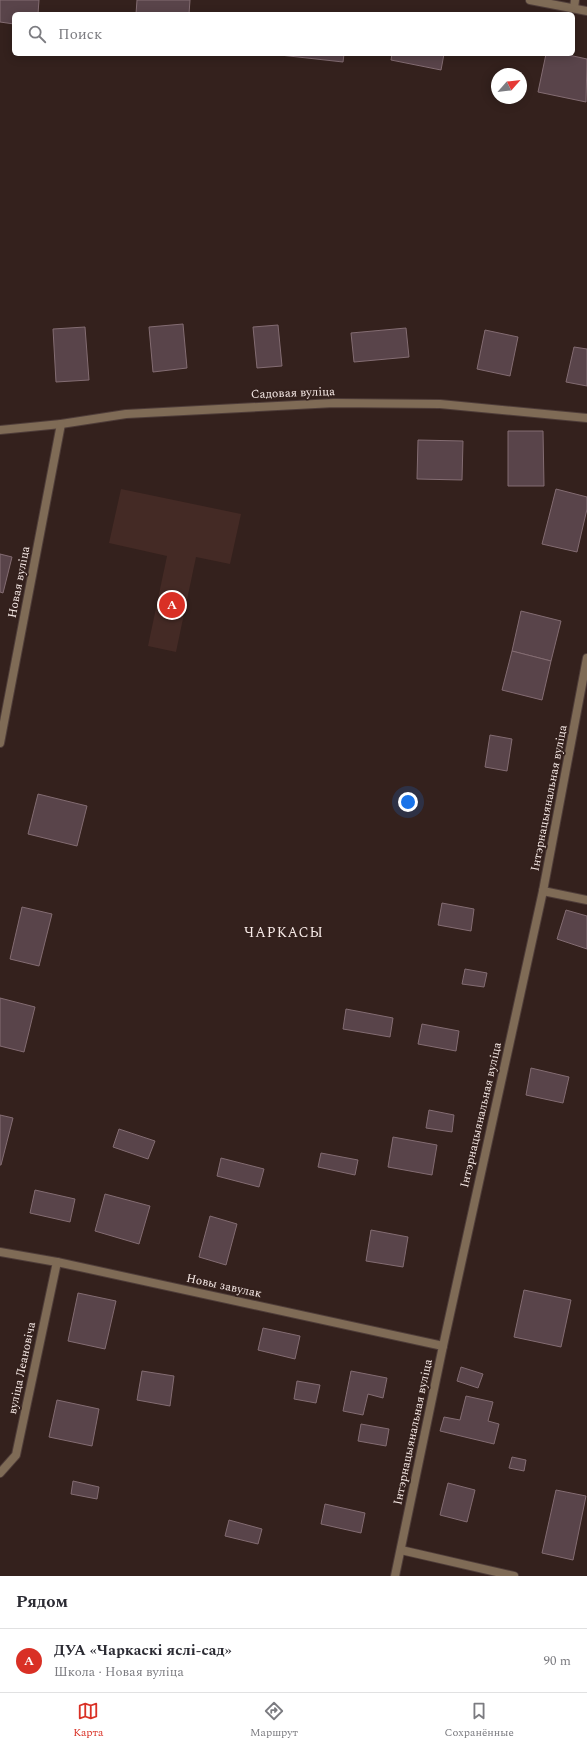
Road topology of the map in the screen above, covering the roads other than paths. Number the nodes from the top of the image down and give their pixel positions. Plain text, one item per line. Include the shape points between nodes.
1 (530, 0) edge
2 (574, 4) edge
3 (587, 11) edge
4 (587, 418) edge
5 (61, 424) junction
6 (0, 430) edge
7 (587, 658) edge
8 (0, 744) edge
9 (544, 891) junction
10 (587, 900) edge
11 (0, 1252) edge
12 (57, 1262) junction
13 (442, 1346) junction
14 (0, 1473) edge
15 (401, 1550) junction
16 (395, 1576) edge
17 (514, 1576) edge

1 - 2 street
2 - 3 street
4 - 5 street, Садовая вуліца via 440,404 334,403 126,414
5 - 6 street, Садовая вуліца
5 - 8 street, Новая вуліца
7 - 9 street, Інтэрнацыянальная вуліца
9 - 10 street
9 - 13 street, Інтэрнацыянальная вуліца
11 - 12 street, Новы завулак
12 - 13 street, Новы завулак
12 - 14 street, вуліца Леановіча via 16,1455
13 - 15 street, Інтэрнацыянальная вуліца
15 - 16 street, Інтэрнацыянальная вуліца
15 - 17 street

